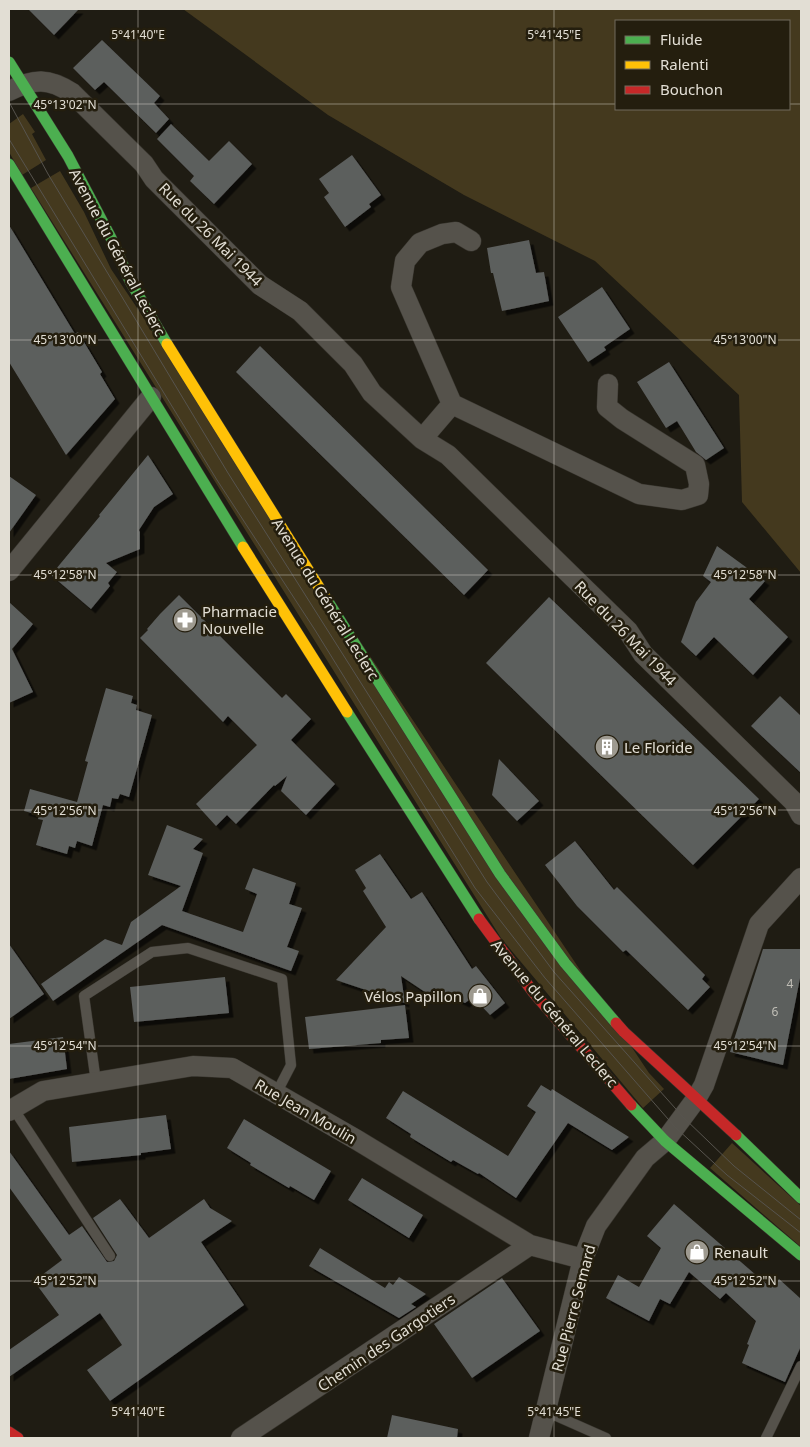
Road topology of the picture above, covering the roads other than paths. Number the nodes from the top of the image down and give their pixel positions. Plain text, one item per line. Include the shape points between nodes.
1 (9, 62) edge
2 (15, 87) edge
3 (9, 164) edge
4 (471, 241) dead end
5 (608, 384) dead end
6 (151, 397) junction
7 (452, 404) junction
8 (422, 439) junction
9 (9, 571) edge
10 (801, 815) edge
11 (801, 878) edge
12 (96, 1082) junction
13 (277, 1092) junction
14 (700, 1092) junction
15 (11, 1109) edge
16 (665, 1141) junction
17 (801, 1198) edge
18 (530, 1246) junction
19 (110, 1256) dead end
20 (801, 1256) edge
21 (584, 1259) junction
22 (801, 1366) edge
23 (546, 1411) junction
24 (9, 1432) edge
25 (18, 1438) edge
26 (241, 1438) edge
27 (539, 1438) edge
28 (606, 1438) edge
29 (766, 1438) edge

1 - 2 main road, Avenue du Général Leclerc
2 - 8 street, Rue du 26 Mai 1944 via 43,80 72,93 260,285 300,311 353,364 372,393
2 - 14 main road, Avenue du Général Leclerc via 68,156 154,323 500,874 565,963 624,1032
3 - 6 main road, Avenue du Général Leclerc
4 - 7 street via 456,232 442,234 420,243 405,261 402,287
5 - 7 street via 606,407 695,465 698,495 682,500 640,494
6 - 9 street
6 - 16 main road, Avenue du Général Leclerc via 495,942 534,992
7 - 8 street
8 - 10 street, Rue du 26 Mai 1944 via 448,455 628,631 643,654 794,802
11 - 14 street, Rue Pierre Semard via 759,924
12 - 13 street, Rue Jean Moulin via 192,1066 232,1068
12 - 13 lane via 84,996 152,952 188,948 282,979 291,1065
12 - 15 street, Rue Jean Moulin via 43,1091
13 - 18 street, Rue Jean Moulin
14 - 16 street, Rue Pierre Semard
14 - 17 main road, Avenue du Général Leclerc
15 - 19 lane
16 - 20 main road, Avenue du Général Leclerc
16 - 21 street, Rue Pierre Semard via 645,1158 596,1226
18 - 21 street, Rue Jean Moulin
18 - 26 street, Chemin des Gargotiers
21 - 23 street, Rue Pierre Semard
22 - 29 lane
23 - 27 street, Rue Pierre Semard
23 - 28 lane
24 - 25 main road

